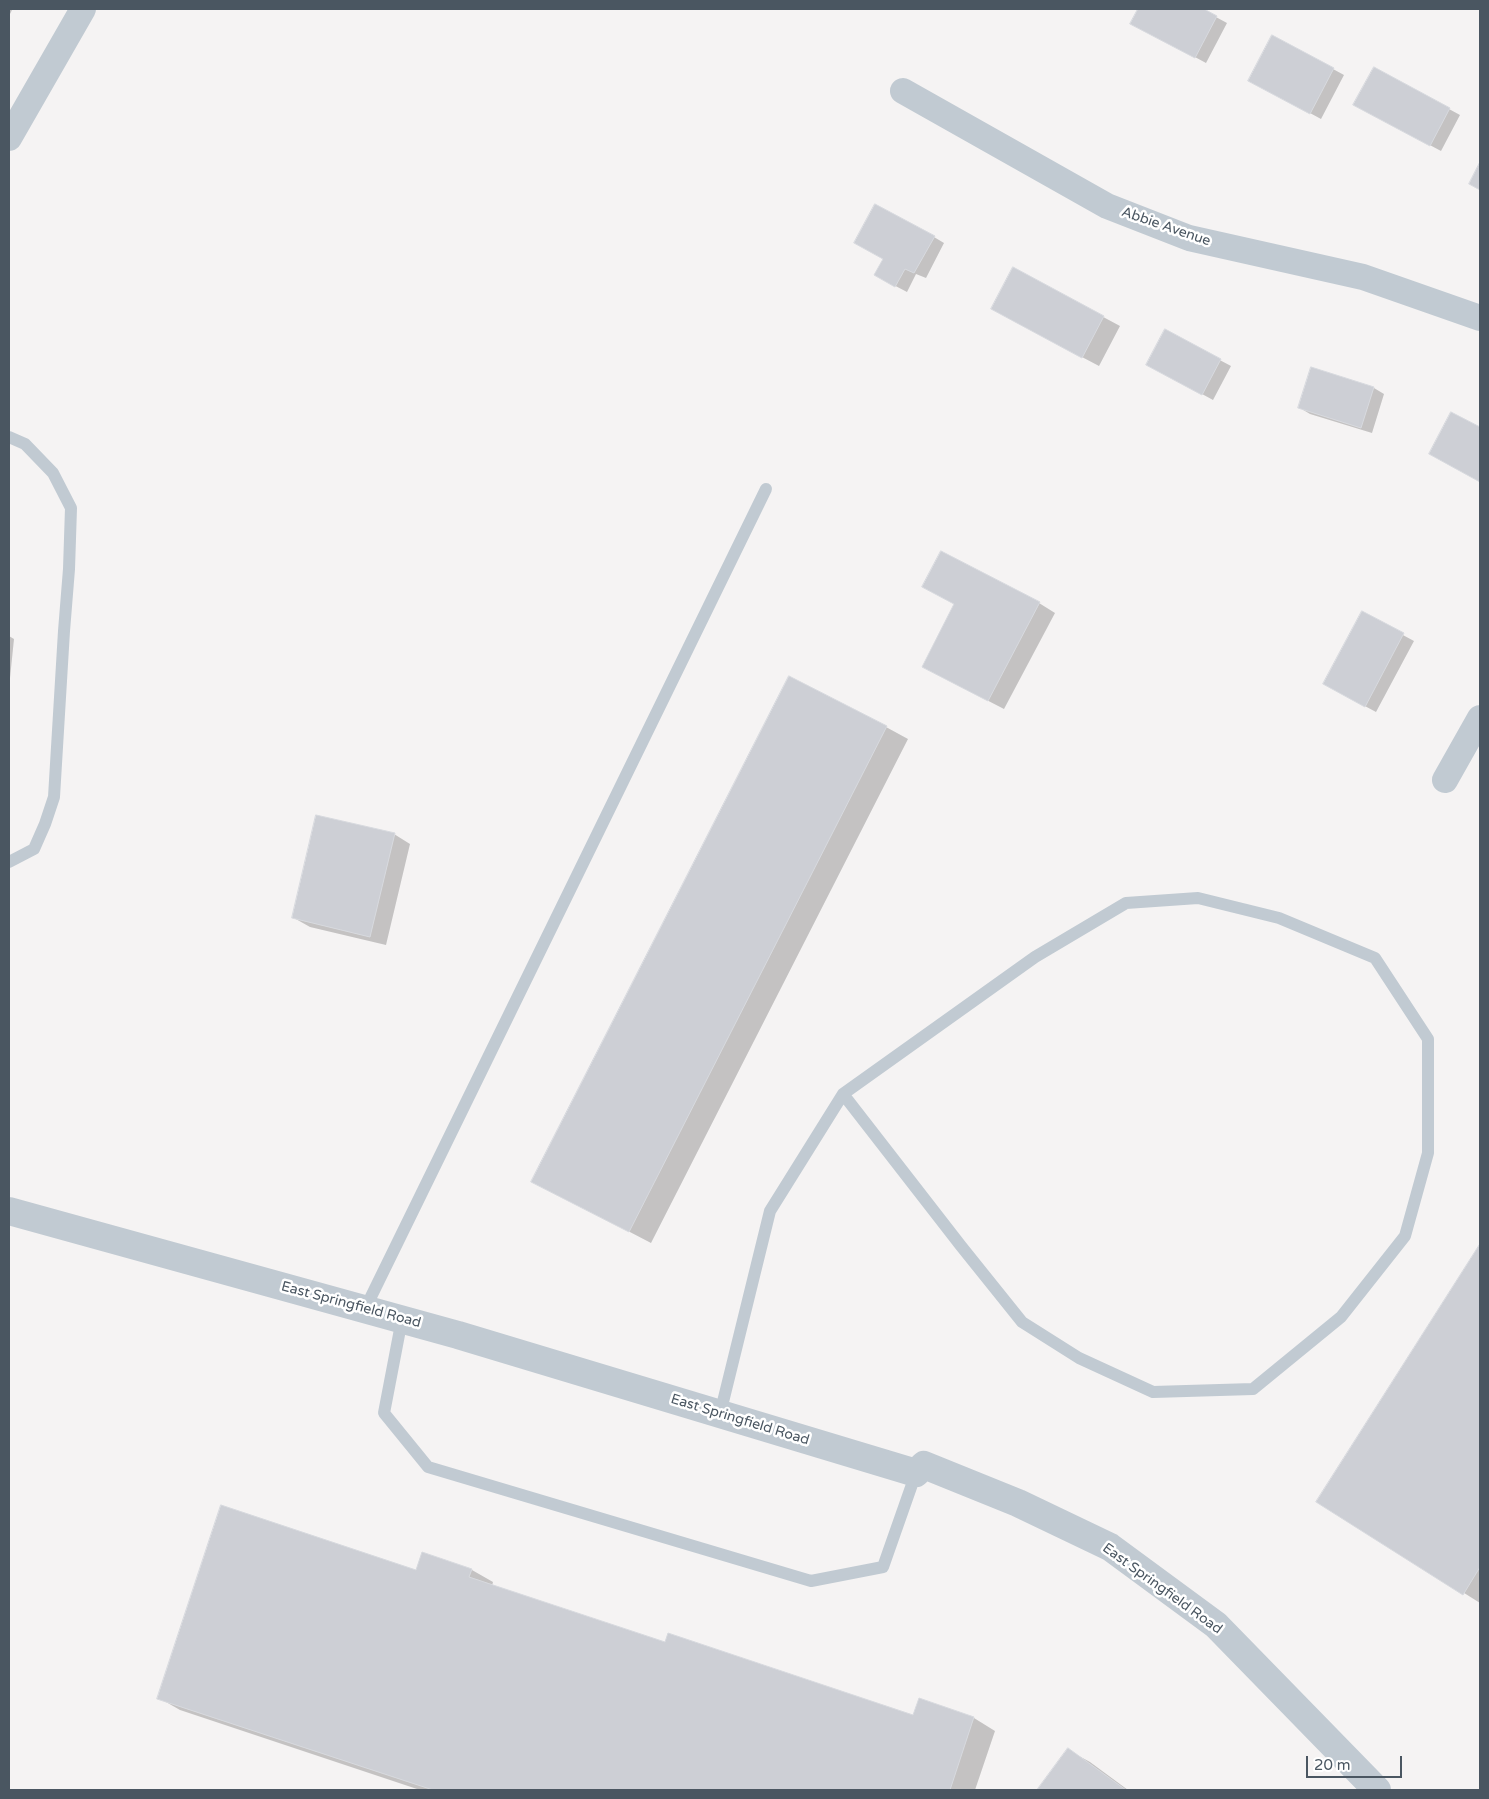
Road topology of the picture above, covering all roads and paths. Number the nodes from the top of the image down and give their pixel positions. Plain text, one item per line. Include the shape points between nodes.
1 (83, 9) edge
2 (903, 91) dead end
3 (9, 138) edge
4 (1480, 318) edge
5 (9, 437) edge
6 (766, 489) dead end
7 (1480, 718) edge
8 (1445, 780) dead end
9 (9, 862) edge
10 (843, 1094) junction
11 (9, 1210) edge
12 (365, 1309) junction
13 (402, 1319) junction
14 (720, 1414) junction
15 (916, 1473) junction
16 (1377, 1790) edge

1 - 3 street
2 - 4 street, Abbie Avenue via 1107,206 1189,238 1363,276
5 - 9 lane via 25,444 53,473 71,508 54,797 34,849
6 - 12 lane
7 - 8 street
10 - 10 lane via 1035,957 1126,903 1198,898 1279,918 1375,958 1428,1039 1428,1153 1405,1236 1341,1317 1253,1389 1153,1392 1079,1358 1022,1322
10 - 14 lane via 770,1211
11 - 12 street, East Springfield Road
12 - 13 street, East Springfield Road
13 - 14 street, East Springfield Road
13 - 15 lane via 384,1412 428,1467 456,1476 811,1581 883,1567
14 - 15 street, East Springfield Road
15 - 16 street, East Springfield Road via 924,1465 1018,1503 1110,1547 1216,1626

